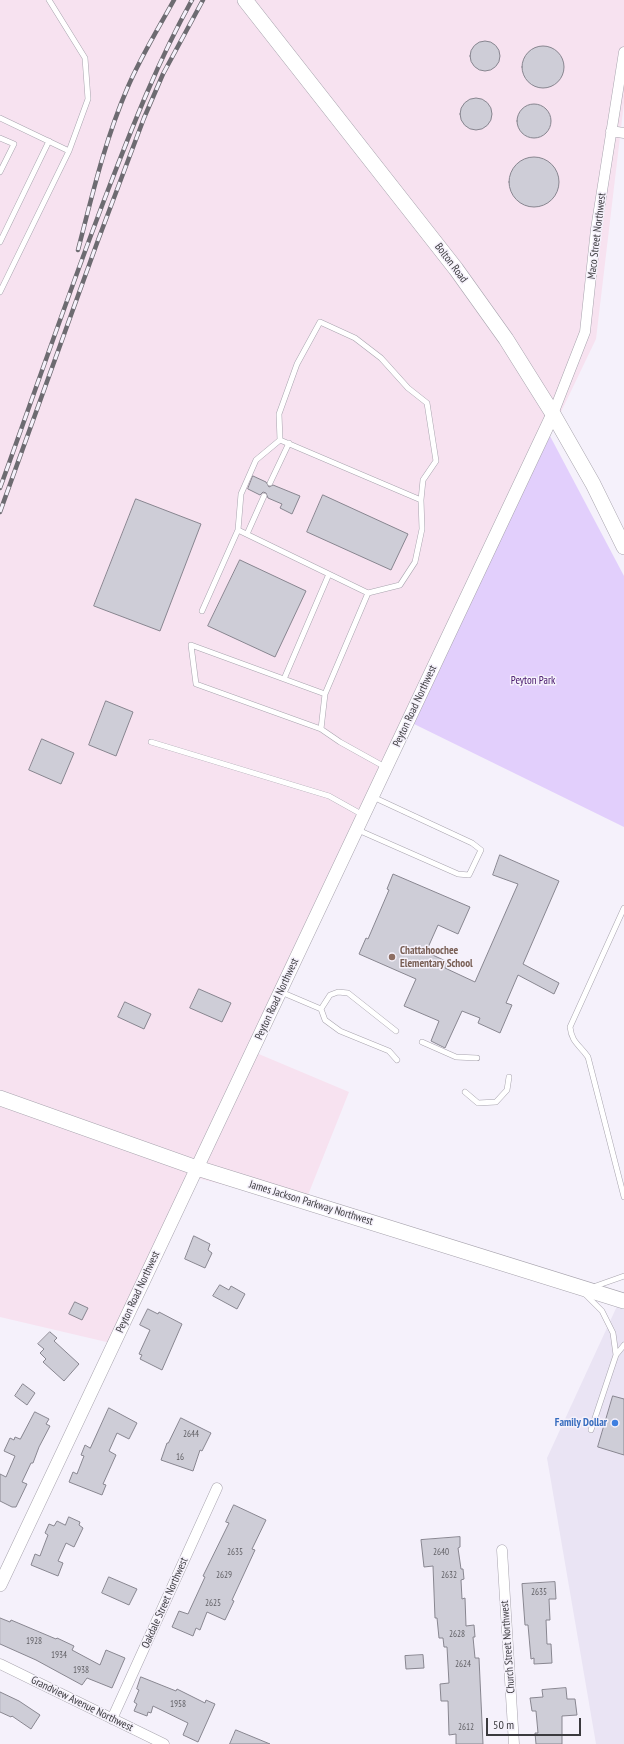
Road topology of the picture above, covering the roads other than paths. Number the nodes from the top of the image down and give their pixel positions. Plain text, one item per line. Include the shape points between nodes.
1 (49, 0) edge
2 (245, 0) edge
3 (624, 52) edge
4 (0, 118) edge
5 (611, 131) junction
6 (624, 133) edge
7 (0, 138) edge
8 (49, 141) junction
9 (69, 151) junction
10 (0, 172) edge
11 (0, 242) edge
12 (0, 292) edge
13 (554, 414) junction
14 (280, 440) junction
15 (289, 443) junction
16 (270, 483) dead end
17 (264, 496) dead end
18 (421, 500) junction
19 (238, 530) junction
20 (247, 534) junction
21 (624, 548) edge
22 (329, 574) junction
23 (368, 593) junction
24 (202, 611) dead end
25 (284, 679) junction
26 (325, 694) junction
27 (321, 729) junction
28 (151, 742) dead end
29 (386, 768) junction
30 (373, 797) junction
31 (364, 815) junction
32 (357, 830) junction
33 (624, 908) edge
34 (280, 992) junction
35 (321, 1009) junction
36 (396, 1031) dead end
37 (422, 1042) dead end
38 (477, 1058) dead end
39 (397, 1060) dead end
40 (509, 1077) dead end
41 (465, 1092) dead end
42 (0, 1098) edge
43 (197, 1168) junction
44 (624, 1197) edge
45 (624, 1276) edge
46 (583, 1288) junction
47 (624, 1301) edge
48 (624, 1345) edge
49 (616, 1355) junction
50 (591, 1430) dead end
51 (217, 1488) dead end
52 (502, 1550) dead end
53 (0, 1585) edge
54 (0, 1664) edge
55 (112, 1719) junction
56 (164, 1744) edge
57 (514, 1744) edge

1 - 9 lane via 85,58 88,99
2 - 13 main road, Bolton Road via 456,269 506,339
3 - 5 street, Maco Street Northwest
4 - 8 lane
5 - 6 street
5 - 13 street, Maco Street Northwest via 596,229 586,332
7 - 10 lane via 14,144
8 - 9 lane
8 - 11 lane
9 - 12 lane
13 - 21 main road, Bolton Road via 593,484
13 - 29 street, Peyton Road Northwest
14 - 15 lane
14 - 18 lane via 279,414 297,364 320,322 355,338 381,358 408,388 427,403 436,460 423,480
14 - 19 lane via 256,460 241,494
15 - 16 lane
15 - 18 lane
17 - 20 lane
18 - 23 lane via 422,529 415,562 400,585
19 - 20 lane
19 - 24 lane
20 - 22 lane
22 - 23 lane
22 - 25 lane
23 - 26 lane
25 - 26 lane
25 - 27 lane via 191,645 196,684
26 - 27 lane
27 - 29 lane
28 - 31 lane via 329,796
29 - 30 street, Peyton Road Northwest
30 - 31 street, Peyton Road Northwest
30 - 32 lane via 472,843 481,850 469,875 458,874
31 - 32 street, Peyton Road Northwest
32 - 34 street, Peyton Road Northwest
33 - 44 lane via 570,1027 572,1038 588,1057
34 - 35 lane
34 - 43 street, Peyton Road Northwest
35 - 36 lane via 330,995 338,992 348,993
35 - 39 lane via 325,1020 340,1030 389,1051
37 - 38 lane via 456,1057
40 - 41 lane via 507,1090 496,1102 478,1103
42 - 43 main road, James Jackson Parkway Northwest
43 - 46 main road, James Jackson Parkway Northwest
43 - 53 street, Peyton Road Northwest
45 - 46 lane
46 - 47 main road, James Jackson Parkway Northwest
46 - 49 lane via 602,1311 613,1333
48 - 49 lane
49 - 50 lane
51 - 55 street, Oakdale Street Northwest
52 - 57 street, Church Street Northwest
54 - 55 street, Grandview Avenue Northwest
55 - 56 street, Grandview Avenue Northwest

